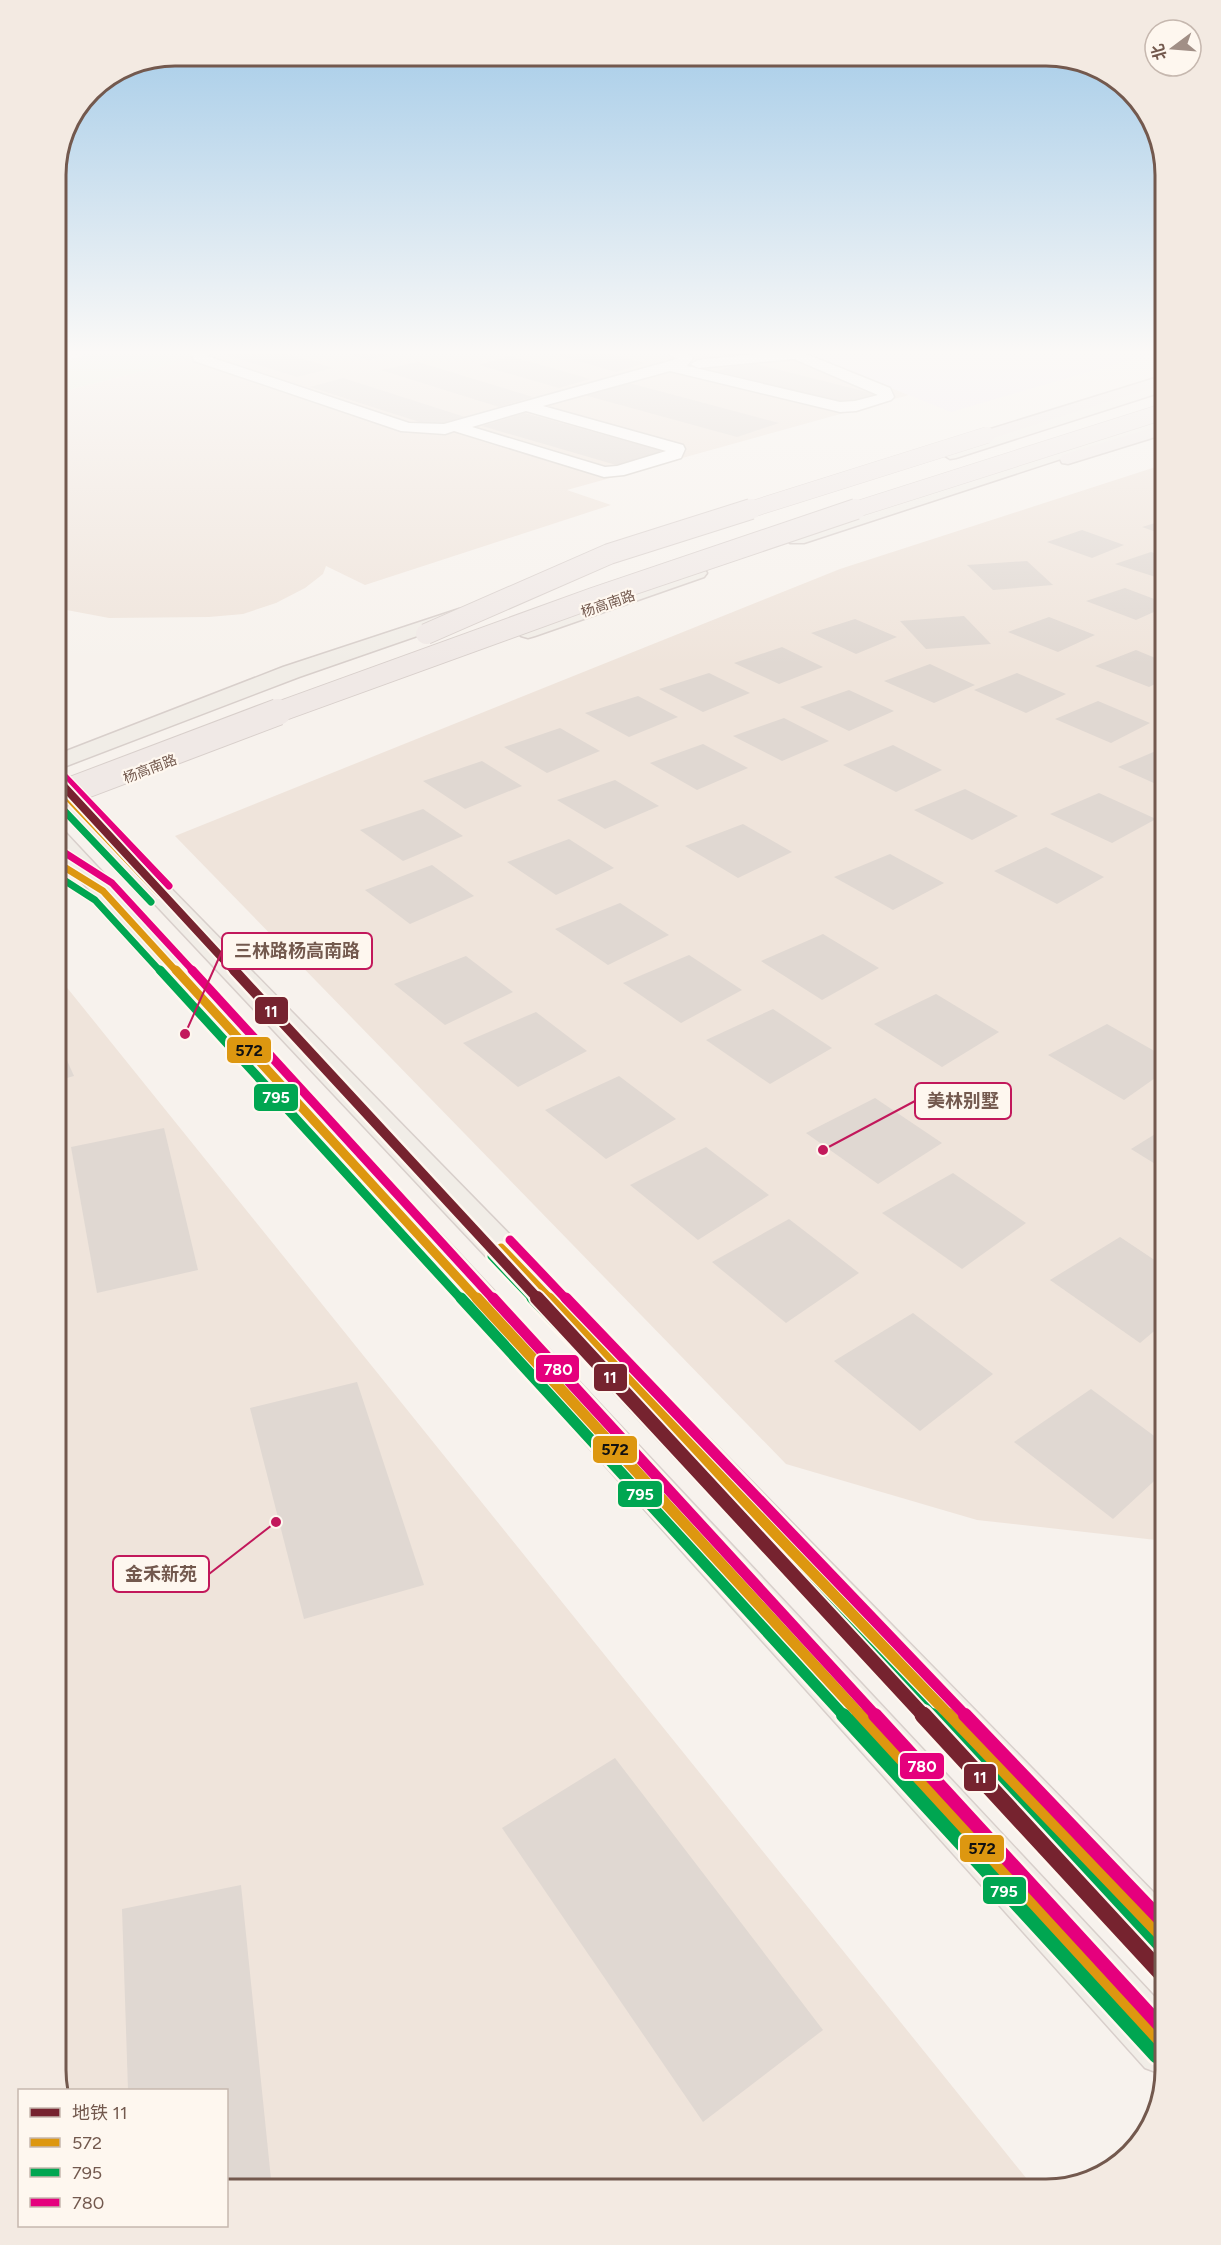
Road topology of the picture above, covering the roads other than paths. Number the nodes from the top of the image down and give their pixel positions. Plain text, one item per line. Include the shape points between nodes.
1 (547, 455) edge
2 (672, 455) edge
3 (926, 455) edge
4 (948, 455) edge
5 (977, 455) edge
6 (1061, 455) edge
7 (425, 630) junction
8 (466, 648) junction
9 (112, 741) junction
10 (66, 747) edge
11 (66, 759) edge
12 (66, 788) edge
13 (66, 789) edge
14 (66, 800) edge
15 (66, 849) edge
16 (66, 867) edge
17 (103, 891) junction
18 (1155, 1930) edge
19 (1155, 2036) edge

1 - 2 street via 604,472
3 - 7 highway, bridge via 609,554
4 - 7 main road, 杨高南路 via 671,542
5 - 7 highway, 杨高南路, bridge
6 - 8 main road, 杨高南路
7 - 8 main road
7 - 9 main road, 杨高南路 via 291,672
7 - 12 highway, 杨高南路 via 281,687
8 - 13 main road, 杨高南路 via 342,696
9 - 10 main road
9 - 11 main road, 杨高南路
14 - 18 main road
15 - 17 main road
16 - 17 main road
17 - 19 main road

